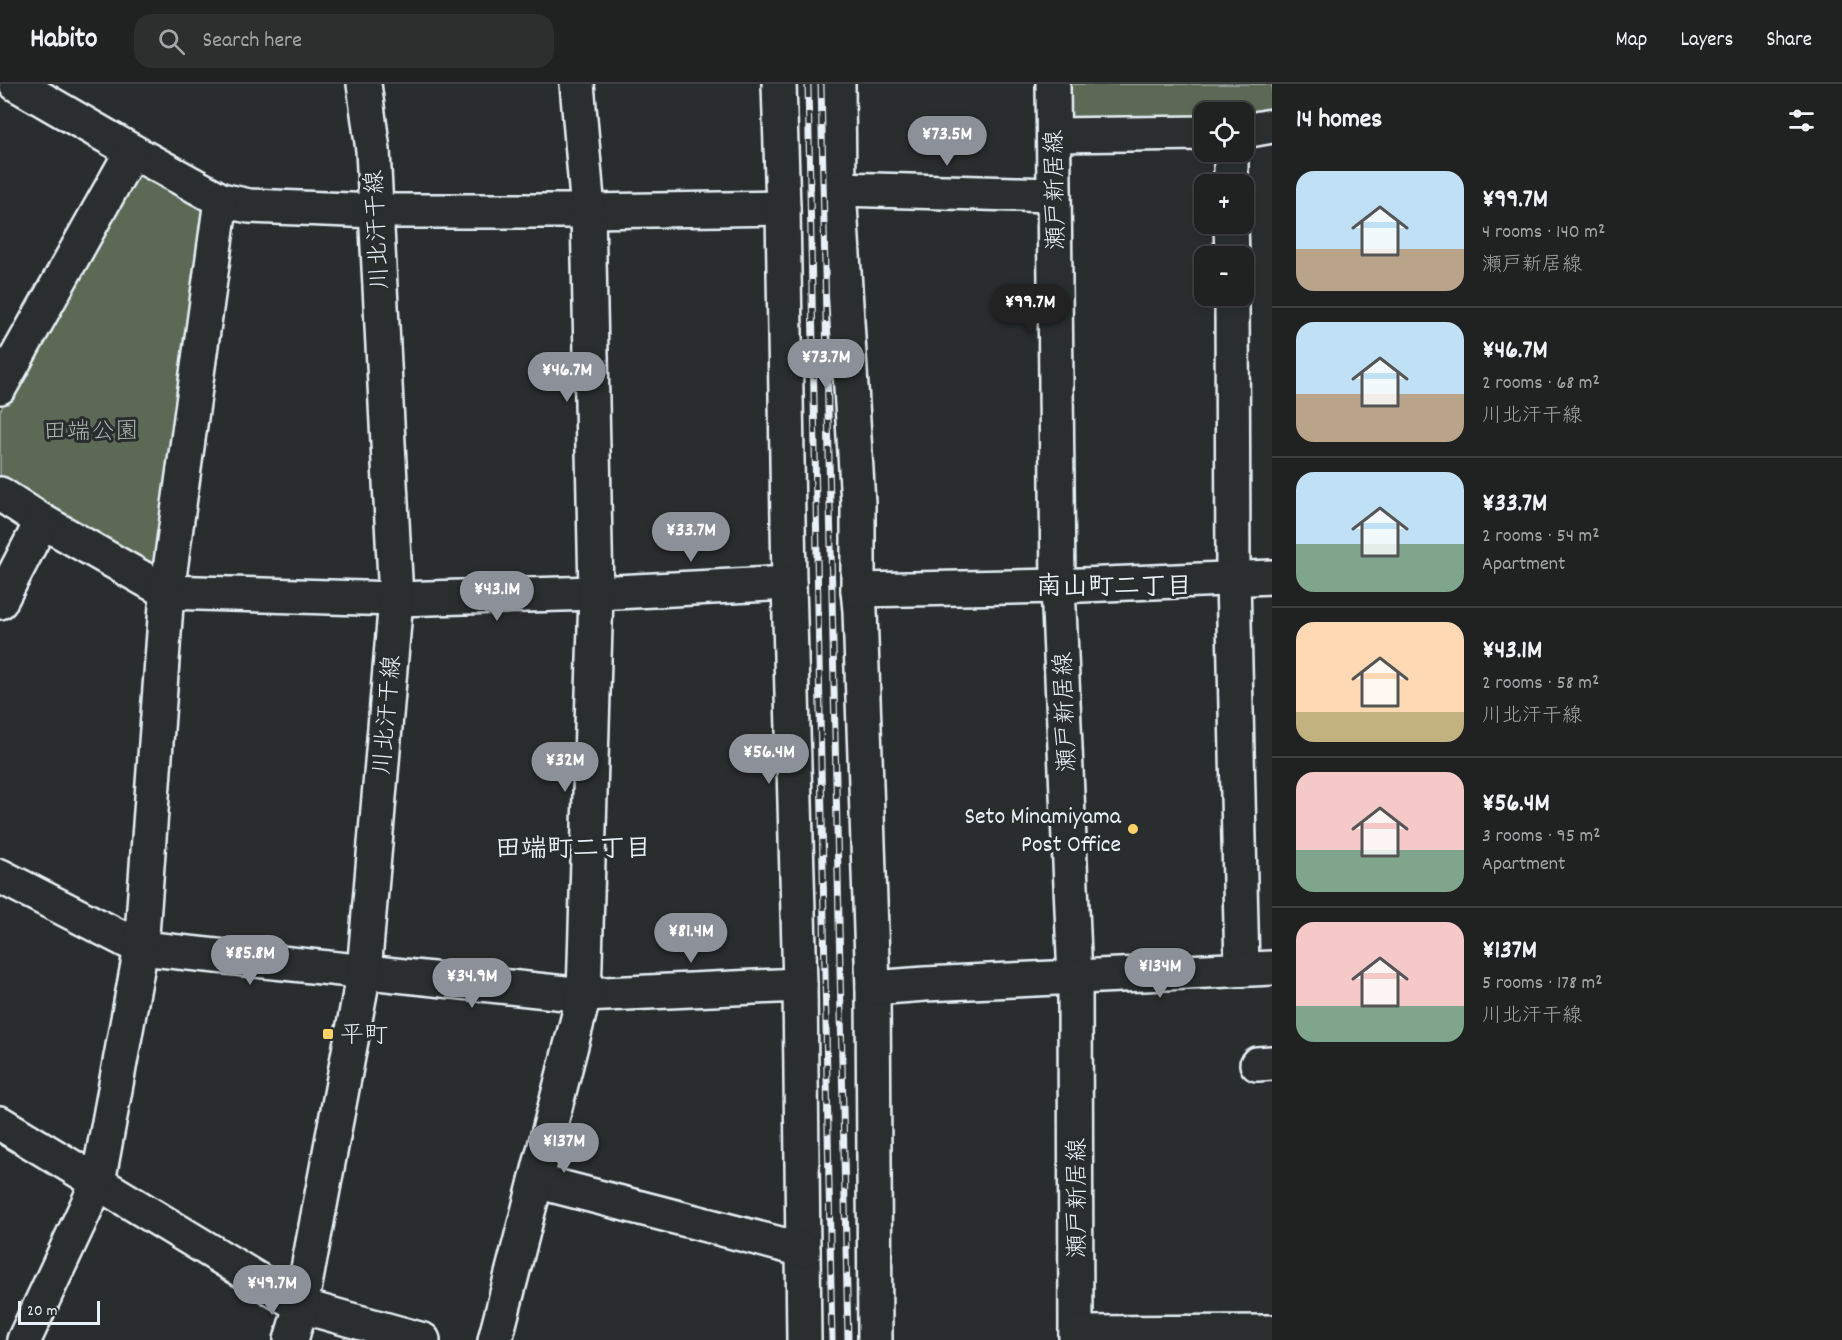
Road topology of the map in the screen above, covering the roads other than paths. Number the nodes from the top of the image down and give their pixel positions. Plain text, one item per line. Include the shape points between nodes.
1 (16, 84) edge
2 (364, 84) edge
3 (577, 84) edge
4 (779, 84) edge
5 (838, 84) edge
6 (1053, 84) edge
7 (1272, 126) edge
8 (1254, 129) edge
9 (1194, 133) edge
10 (1054, 135) junction
11 (132, 151) junction
12 (839, 189) junction
13 (1054, 195) junction
14 (221, 200) junction
15 (783, 208) junction
16 (375, 211) junction
17 (588, 211) junction
18 (1232, 306) edge
19 (0, 387) edge
20 (0, 494) edge
21 (42, 521) junction
22 (1272, 577) edge
23 (1233, 578) junction
24 (789, 583) junction
25 (1058, 586) junction
26 (858, 590) junction
27 (168, 592) junction
28 (596, 594) junction
29 (396, 599) junction
30 (0, 602) edge
31 (0, 876) edge
32 (141, 948) junction
33 (1257, 969) edge
34 (364, 972) junction
35 (1075, 978) junction
36 (800, 985) junction
37 (873, 988) junction
38 (584, 995) junction
39 (0, 1123) edge
40 (536, 1181) junction
41 (98, 1182) junction
42 (802, 1250) junction
43 (301, 1306) junction
44 (1272, 1332) edge
45 (1076, 1337) edge
46 (24, 1340) edge
47 (291, 1340) edge
48 (423, 1340) edge
49 (495, 1340) edge
50 (804, 1340) edge
51 (875, 1340) edge

1 - 11 street
2 - 16 street, 川北汗干線
3 - 17 street
4 - 15 street
5 - 12 street
6 - 10 street, 瀬戸新居線
7 - 8 street
9 - 10 street
10 - 13 street, 瀬戸新居線
11 - 14 street
11 - 19 street
12 - 13 street
12 - 26 street via 858,502
13 - 25 street, 瀬戸新居線
14 - 16 street via 249,206
14 - 27 street
15 - 17 street
15 - 24 street
16 - 17 street
16 - 29 street, 川北汗干線
17 - 28 street
18 - 23 street
20 - 21 street
21 - 27 street
21 - 30 street
22 - 23 street
23 - 25 street
23 - 33 street
24 - 28 street
24 - 36 street
25 - 26 street
25 - 35 street, 瀬戸新居線
26 - 37 street
27 - 29 street
27 - 32 street
28 - 29 street
28 - 38 street
29 - 34 street, 川北汗干線
31 - 32 street
32 - 34 street
32 - 41 street
33 - 35 street
34 - 38 street
34 - 43 street, 川北汗干線
35 - 37 street
35 - 45 street, 瀬戸新居線
36 - 38 street
36 - 42 street
37 - 51 street
38 - 40 street
39 - 41 street
40 - 42 street
40 - 49 street
41 - 43 street
41 - 46 street
42 - 50 street
43 - 47 street, 川北汗干線
43 - 48 street
44 - 45 street

